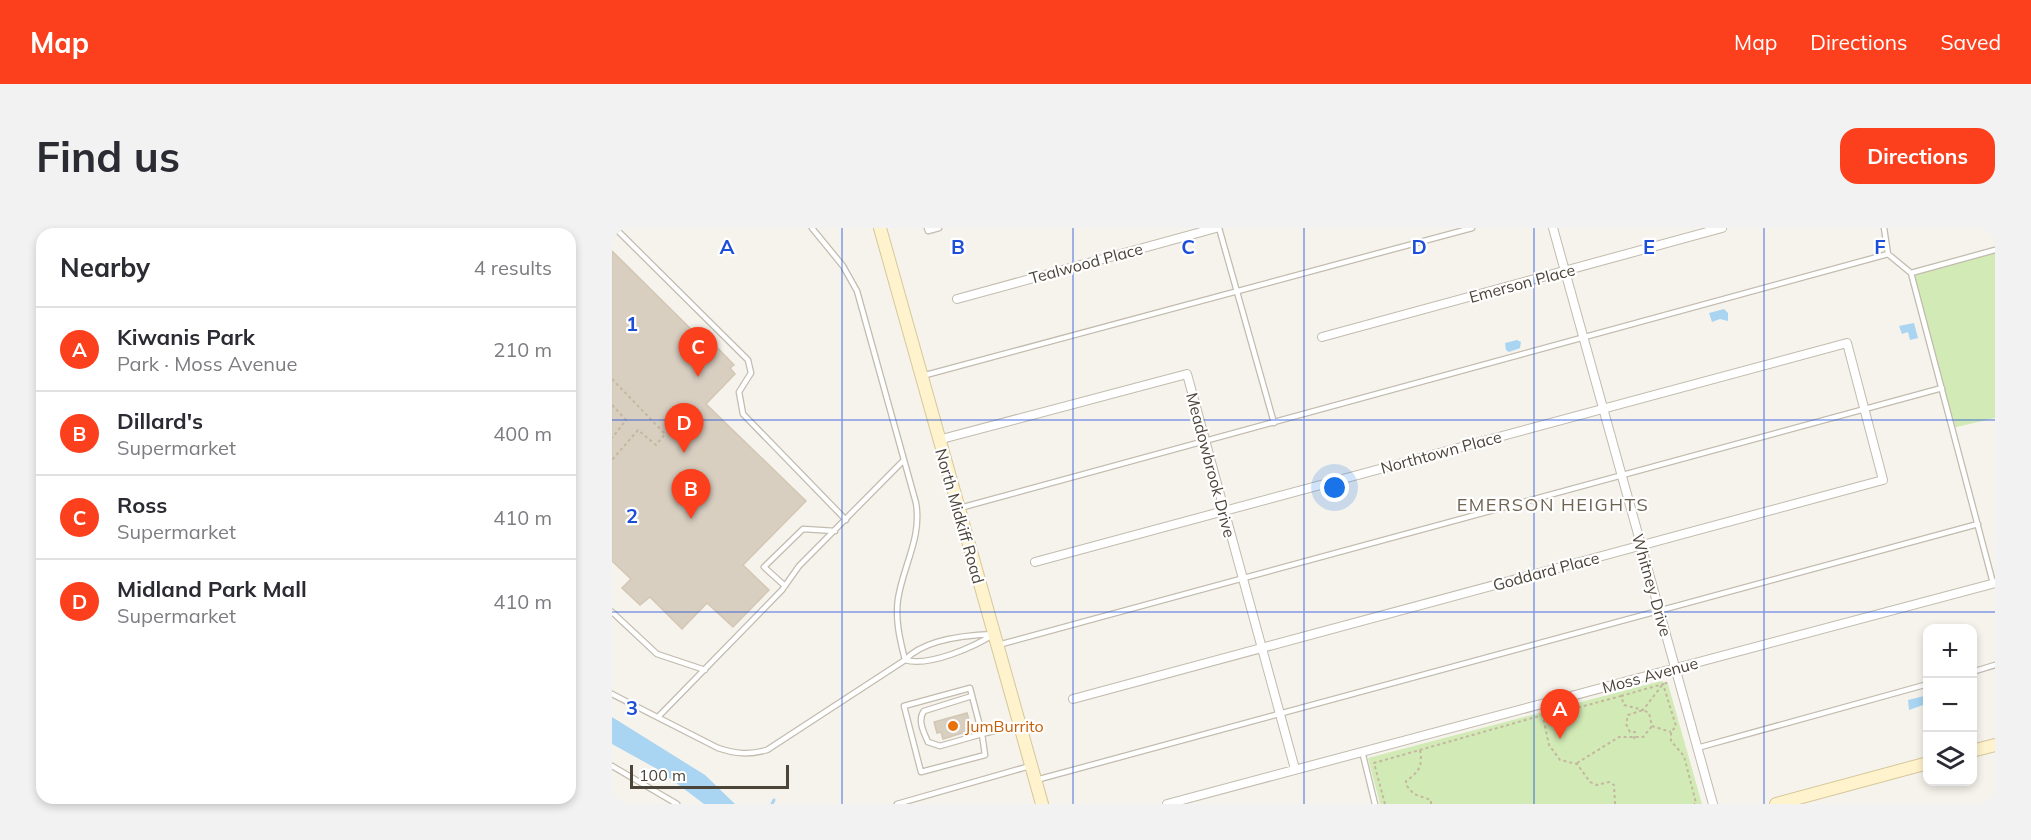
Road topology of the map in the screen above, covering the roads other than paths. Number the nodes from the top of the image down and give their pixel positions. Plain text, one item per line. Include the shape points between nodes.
1 (615, 228) edge
2 (812, 228) edge
3 (880, 228) edge
4 (927, 228) edge
5 (939, 228) edge
6 (1217, 228) edge
7 (1472, 228) edge
8 (1553, 228) edge
9 (1722, 228) edge
10 (1884, 228) edge
11 (1995, 250) edge
12 (1888, 254) junction
13 (1565, 271) junction
14 (1911, 273) junction
15 (1237, 292) junction
16 (957, 299) dead end
17 (1322, 337) dead end
18 (1584, 339) junction
19 (1847, 343) joint
20 (922, 376) junction
21 (1942, 388) junction
22 (1603, 408) junction
23 (1865, 411) junction
24 (1274, 423) junction
25 (938, 440) junction
26 (1205, 441) junction
27 (904, 460) junction
28 (1622, 476) junction
29 (957, 508) junction
30 (1224, 511) junction
31 (846, 520) junction
32 (1978, 524) junction
33 (835, 531) junction
34 (1641, 545) junction
35 (1035, 562) dead end
36 (1242, 579) junction
37 (1994, 583) edge
38 (785, 586) junction
39 (1659, 610) junction
40 (612, 612) edge
41 (996, 639) junction
42 (1262, 648) junction
43 (905, 660) junction
44 (1995, 665) edge
45 (1675, 668) junction
46 (705, 670) junction
47 (1977, 670) edge
48 (1923, 685) edge
49 (612, 694) edge
50 (972, 696) junction
51 (1073, 699) dead end
52 (1280, 714) junction
53 (659, 716) junction
54 (1020, 724) junction
55 (982, 734) junction
56 (1995, 745) edge
57 (1697, 748) junction
58 (1977, 750) edge
59 (1362, 751) junction
60 (1031, 765) junction
61 (1923, 765) edge
62 (612, 766) edge
63 (1295, 769) junction
64 (1036, 780) junction
65 (1781, 803) edge
66 (677, 804) edge
67 (897, 804) edge
68 (1042, 804) edge
69 (1167, 804) edge
70 (1376, 804) edge
71 (1713, 804) edge

1 - 31 lane via 748,360 751,373 739,392 743,414
2 - 27 lane via 843,266 856,291
3 - 20 main road, North Midkiff Road
4 - 5 lane
6 - 15 lane
6 - 16 street, Tealwood Place
7 - 15 lane
8 - 13 street, Whitney Drive
9 - 13 street, Emerson Place
10 - 12 lane
11 - 14 lane
12 - 14 lane
12 - 18 lane
13 - 17 street, Emerson Place
13 - 18 street, Whitney Drive
14 - 21 lane
15 - 20 lane
15 - 24 lane
18 - 22 street, Whitney Drive
18 - 24 lane
19 - 22 street, Northtown Place
19 - 23 street, Goddard Place
20 - 25 main road, North Midkiff Road
21 - 23 lane
21 - 32 lane
22 - 28 street, Whitney Drive
22 - 30 street, Northtown Place
23 - 28 lane
23 - 34 street, Goddard Place via 1883,480
24 - 26 lane
25 - 26 street, Meadowbrook Drive via 1187,374
25 - 29 main road, North Midkiff Road
26 - 29 lane
26 - 30 street, Meadowbrook Drive
27 - 31 lane
27 - 43 lane via 918,521 897,602 896,620
28 - 34 street, Whitney Drive
28 - 36 lane
29 - 41 main road, North Midkiff Road
30 - 35 street, Northtown Place
30 - 36 street, Meadowbrook Drive
31 - 33 lane
32 - 37 lane
32 - 39 lane
33 - 38 lane via 799,566
33 - 38 lane via 803,529 764,567
34 - 39 street, Whitney Drive
34 - 42 street, Goddard Place
36 - 41 lane
36 - 42 street, Meadowbrook Drive
37 - 45 street, Moss Avenue
38 - 46 lane
39 - 45 street, Whitney Drive
39 - 52 lane
40 - 46 lane via 657,654
41 - 43 lane via 915,663
41 - 43 lane via 970,635 914,650
41 - 54 main road, North Midkiff Road
42 - 51 street, Goddard Place
42 - 52 street, Meadowbrook Drive
43 - 53 lane via 768,750 752,754 718,748
44 - 47 lane
45 - 57 street, Whitney Drive
45 - 59 street, Moss Avenue
46 - 53 lane
48 - 57 lane
49 - 53 lane
50 - 55 lane
50 - 55 lane via 924,711 921,723 928,742 936,746
50 - 55 lane via 970,688 904,706 921,772 985,755
52 - 63 street, Meadowbrook Drive
52 - 64 lane
54 - 55 lane
54 - 60 main road, North Midkiff Road
56 - 58 main road
57 - 71 street, Whitney Drive
59 - 63 street, Moss Avenue
59 - 70 lane
60 - 64 main road, North Midkiff Road
60 - 67 lane
61 - 65 main road
62 - 66 lane
63 - 69 street, Moss Avenue
64 - 68 main road, North Midkiff Road

